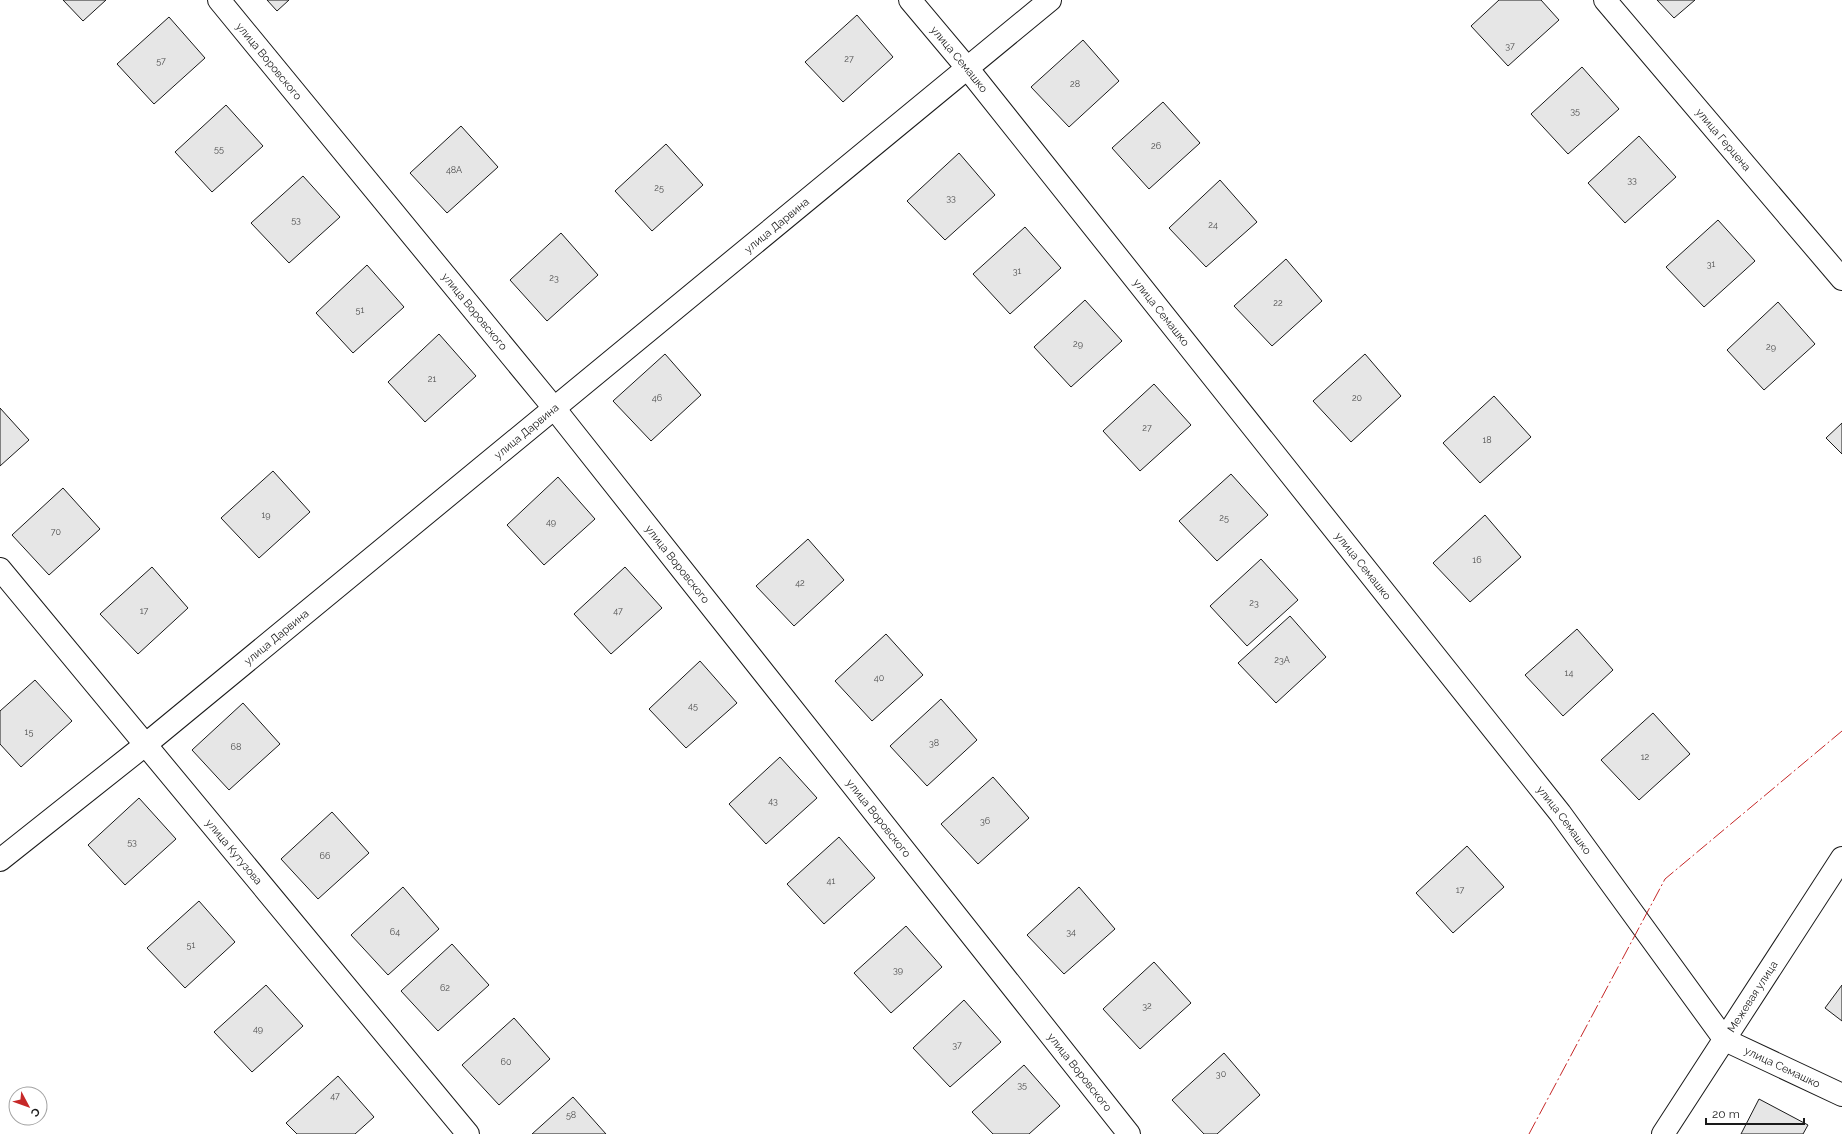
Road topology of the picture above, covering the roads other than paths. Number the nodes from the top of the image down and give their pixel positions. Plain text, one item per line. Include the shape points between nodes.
1 (218, 0) edge
2 (910, 0) edge
3 (1050, 0) edge
4 (1605, 0) edge
5 (968, 69) junction
6 (1842, 279) edge
7 (554, 408) junction
8 (0, 569) edge
9 (145, 745) junction
10 (1842, 858) edge
11 (0, 860) edge
12 (1725, 1040) junction
13 (1842, 1095) edge
14 (468, 1134) edge
15 (1129, 1134) edge
16 (1663, 1134) edge

1 - 7 street, улица Воровского
2 - 5 street, улица Семашко
3 - 5 street, улица Дарвина
4 - 6 street, улица Герцена
5 - 7 street, улица Дарвина
5 - 12 street, улица Семашко via 1560,813
7 - 9 street, улица Дарвина
7 - 15 street, улица Воровского
8 - 9 street, улица Кутузова
9 - 11 street, улица Дарвина
9 - 14 street, улица Кутузова
10 - 12 street, Межевая улица
12 - 13 street, улица Семашко
12 - 16 street, Межевая улица

